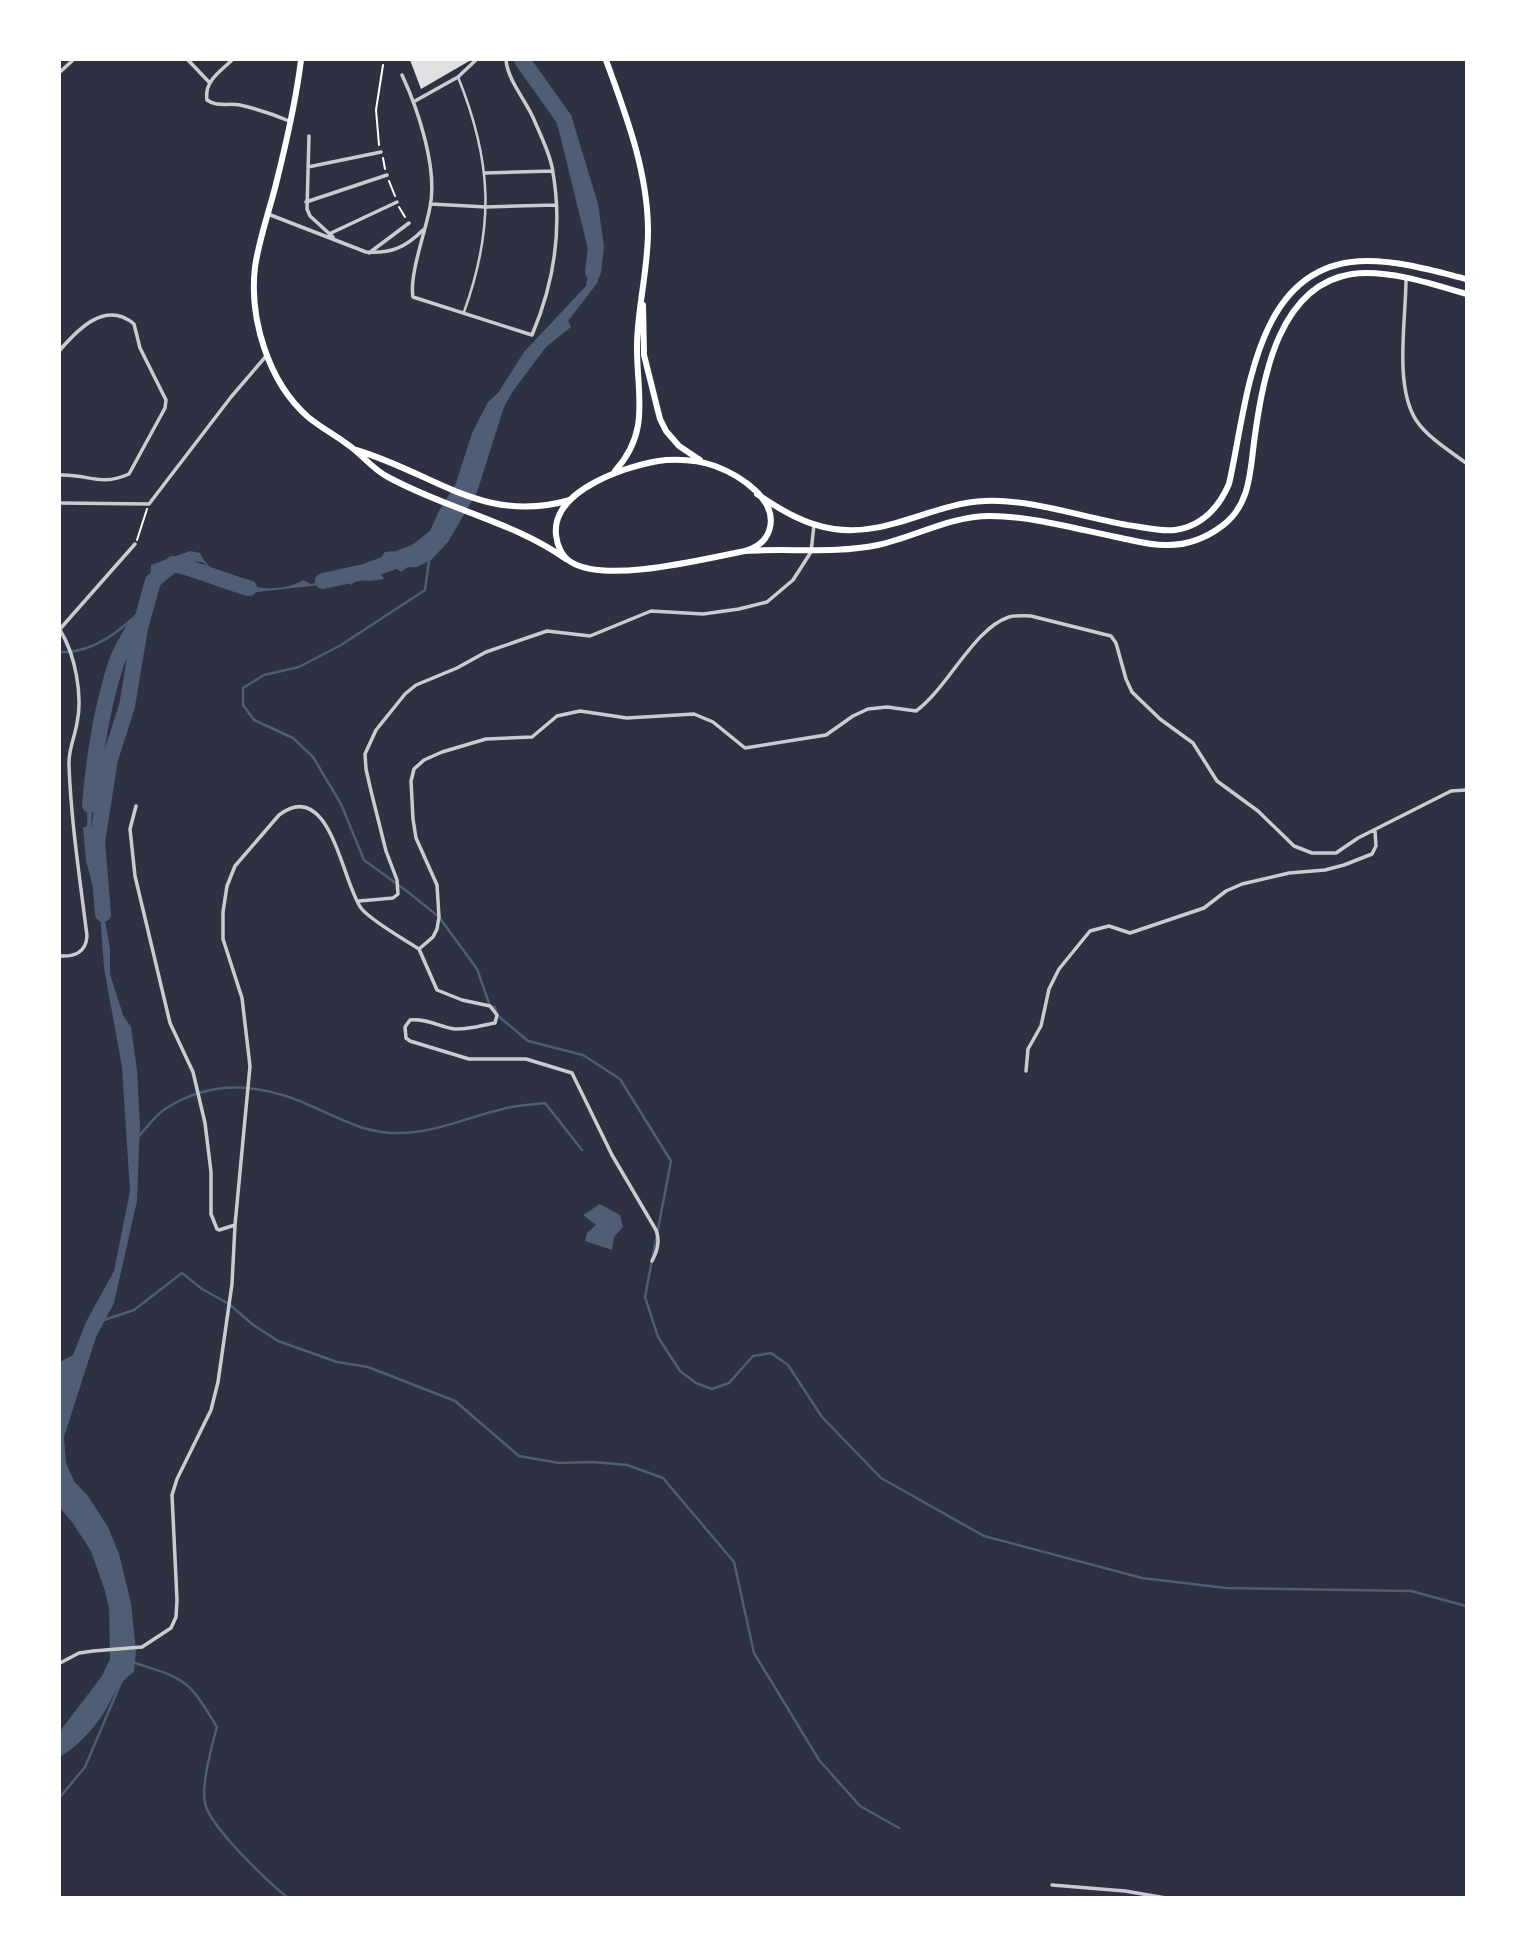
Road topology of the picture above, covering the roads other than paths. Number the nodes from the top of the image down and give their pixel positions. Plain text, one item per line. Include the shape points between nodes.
1 (74, 60) edge
2 (188, 60) edge
3 (232, 60) edge
4 (301, 60) edge
5 (476, 60) edge
6 (506, 60) edge
7 (607, 60) edge
8 (60, 72) edge
9 (402, 75) dead end
10 (458, 77) junction
11 (209, 82) junction
12 (415, 101) junction
13 (289, 121) junction
14 (309, 136) dead end
15 (381, 152) dead end
16 (307, 167) junction
17 (552, 171) junction
18 (485, 173) junction
19 (387, 175) dead end
20 (306, 202) junction
21 (397, 202) dead end
22 (431, 204) junction
23 (556, 205) junction
24 (486, 207) junction
25 (268, 214) junction
26 (409, 223) dead end
27 (425, 229) junction
28 (329, 234) junction
29 (347, 244) junction
30 (369, 253) junction
31 (1406, 279) junction
32 (1466, 279) edge
33 (1466, 294) edge
34 (643, 298) junction
35 (463, 313) junction
36 (60, 350) edge
37 (267, 355) junction
38 (356, 450) junction
39 (1466, 463) edge
40 (708, 464) junction
41 (612, 473) junction
42 (60, 475) edge
43 (757, 494) junction
44 (570, 500) junction
45 (60, 503) edge
46 (814, 525) junction
47 (135, 544) road end
48 (745, 551) junction
49 (811, 552) junction
50 (570, 562) junction
51 (60, 630) edge
52 (1466, 790) edge
53 (136, 806) dead end
54 (1375, 831) junction
55 (358, 901) junction
56 (419, 949) junction
57 (60, 956) edge
58 (1026, 1071) dead end
59 (235, 1225) junction
60 (652, 1261) dead end
61 (60, 1663) edge
62 (1052, 1885) dead end
63 (1166, 1898) edge

1 - 8 street
2 - 11 street
3 - 11 street
4 - 13 main road
5 - 10 street
6 - 17 street
7 - 34 main road via 628,121 647,204
9 - 12 street
10 - 12 street
10 - 18 street
11 - 13 street via 206,100 212,104 235,104
12 - 22 street via 427,154
13 - 25 main road
14 - 16 street
15 - 16 street
16 - 20 street
17 - 18 street
17 - 23 street
18 - 24 street
19 - 20 street
20 - 28 street via 310,216
21 - 28 street
22 - 24 street
22 - 27 street
23 - 24 street
23 - 35 street via 558,228 549,288 532,335
24 - 35 street via 480,261
25 - 29 street
25 - 37 main road via 255,269 254,298
26 - 30 street
27 - 30 street via 403,247
27 - 35 street via 413,297
28 - 29 street
29 - 30 street
31 - 33 main road
31 - 39 street via 1406,396 1417,421
31 - 49 main road via 1340,277 1297,305 1282,328 1264,384 1249,486 1240,507 1203,538 1154,545 990,516 938,525 875,545
32 - 46 main road via 1365,261 1321,270 1290,292 1273,318 1252,371 1229,484 1216,508 1202,520 1177,530 987,500 958,503 873,530
34 - 40 main road via 644,355 660,419 679,446
34 - 41 main road via 638,432
36 - 42 street via 95,318 122,316 134,324 140,348 166,400 129,474 104,482
37 - 38 main road via 297,405
37 - 45 street via 149,504
38 - 44 main road via 503,506 548,506
38 - 50 main road via 376,470 529,536
40 - 41 main road via 666,460
40 - 43 main road via 732,474
41 - 44 main road
43 - 46 main road
43 - 48 main road via 768,507 771,524 765,540
44 - 50 main road via 556,529 558,545
46 - 49 street
47 - 51 street
48 - 49 main road
48 - 50 main road via 632,570 610,571
49 - 55 street via 793,580 767,602 703,614 651,611 590,636 547,631 485,652 416,685 376,730 366,754 398,894
51 - 57 street via 76,679 78,719 69,762 87,936 82,952
52 - 54 street via 1451,791
53 - 59 street via 130,829 135,876 170,1023 193,1072 205,1123 211,1217 219,1230
54 - 56 street via 1336,853 1312,853 1294,846 1258,811 1217,781 1193,743 1132,692 1111,636 1017,616 998,622 980,638 916,711 868,709 822,736 745,748 713,722 694,714 627,718 572,712 557,716 532,737 486,739 424,760 414,769 411,781 413,819 416,838 437,886 439,917 433,937
54 - 58 street via 1372,854 1343,865 1242,884 1204,908 1130,933 1109,926 1090,931 1049,989 1041,1026 1028,1049
55 - 56 street via 363,910
55 - 59 street via 325,824 308,807 287,808 230,875 223,939 242,998 250,1066
56 - 60 street via 436,990 490,1006 497,1015 495,1023 465,1029 410,1020 406,1038 470,1059 526,1059 572,1073 657,1233
59 - 61 street via 218,1382 211,1410 172,1495 176,1617 171,1628 142,1647 79,1653
62 - 63 street

